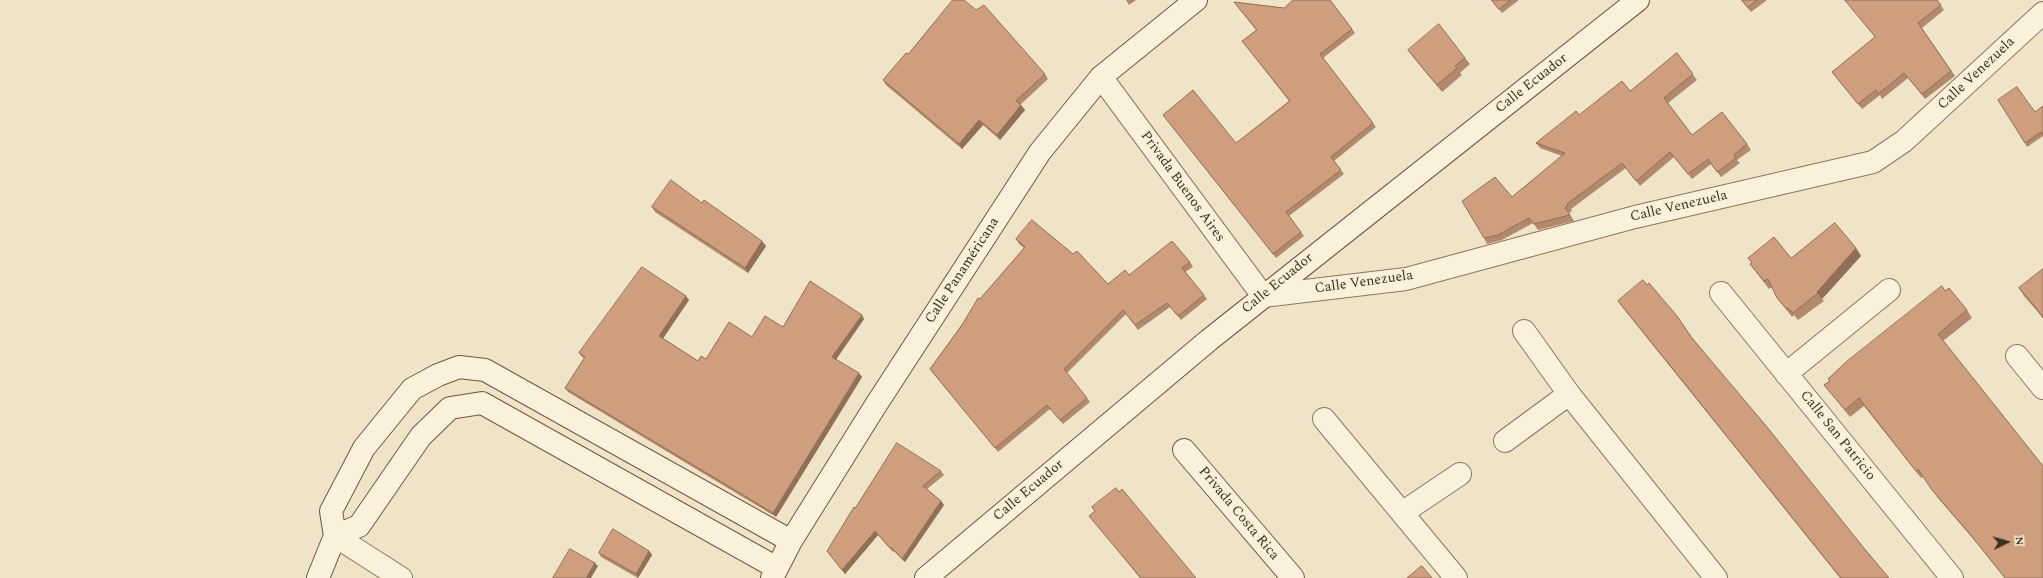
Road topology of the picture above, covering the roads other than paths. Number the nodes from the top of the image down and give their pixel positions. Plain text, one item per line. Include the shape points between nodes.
1 (1196, 0) edge
2 (1638, 0) edge
3 (2043, 13) edge
4 (1102, 77) junction
5 (1889, 290) dead end
6 (1721, 293) dead end
7 (1263, 296) junction
8 (1524, 331) dead end
9 (2017, 356) dead end
10 (485, 370) junction
11 (1786, 374) junction
12 (2043, 388) edge
13 (1569, 394) junction
14 (482, 403) junction
15 (1324, 420) dead end
16 (1505, 440) dead end
17 (1184, 450) dead end
18 (1460, 474) dead end
19 (1402, 513) junction
20 (335, 536) junction
21 (791, 541) junction
22 (774, 573) edge
23 (318, 578) edge
24 (401, 578) edge
25 (926, 578) edge
26 (1293, 578) edge
27 (1456, 578) edge
28 (1716, 578) edge
29 (1952, 578) edge

1 - 4 street, Calle Panaméricana
2 - 7 street, Calle Ecuador
3 - 7 street, Calle Venezuela via 1904,141 1873,162 1635,217 1406,279
4 - 7 street, Privada Buenos Aires
4 - 21 street, Calle Panaméricana via 1040,152
5 - 11 street
6 - 11 street, Calle San Patricio
7 - 25 street, Calle Ecuador
8 - 13 street
9 - 12 street
10 - 14 street
10 - 20 street via 459,367 412,388 364,448 331,510
10 - 21 street
11 - 29 street, Calle San Patricio
13 - 16 street
13 - 28 street
14 - 20 street via 450,408 421,436 359,526
14 - 22 street
15 - 19 street
17 - 26 street, Privada Costa Rica
18 - 19 street
19 - 27 street
20 - 23 street
20 - 24 street
21 - 22 street, Calle Panaméricana

